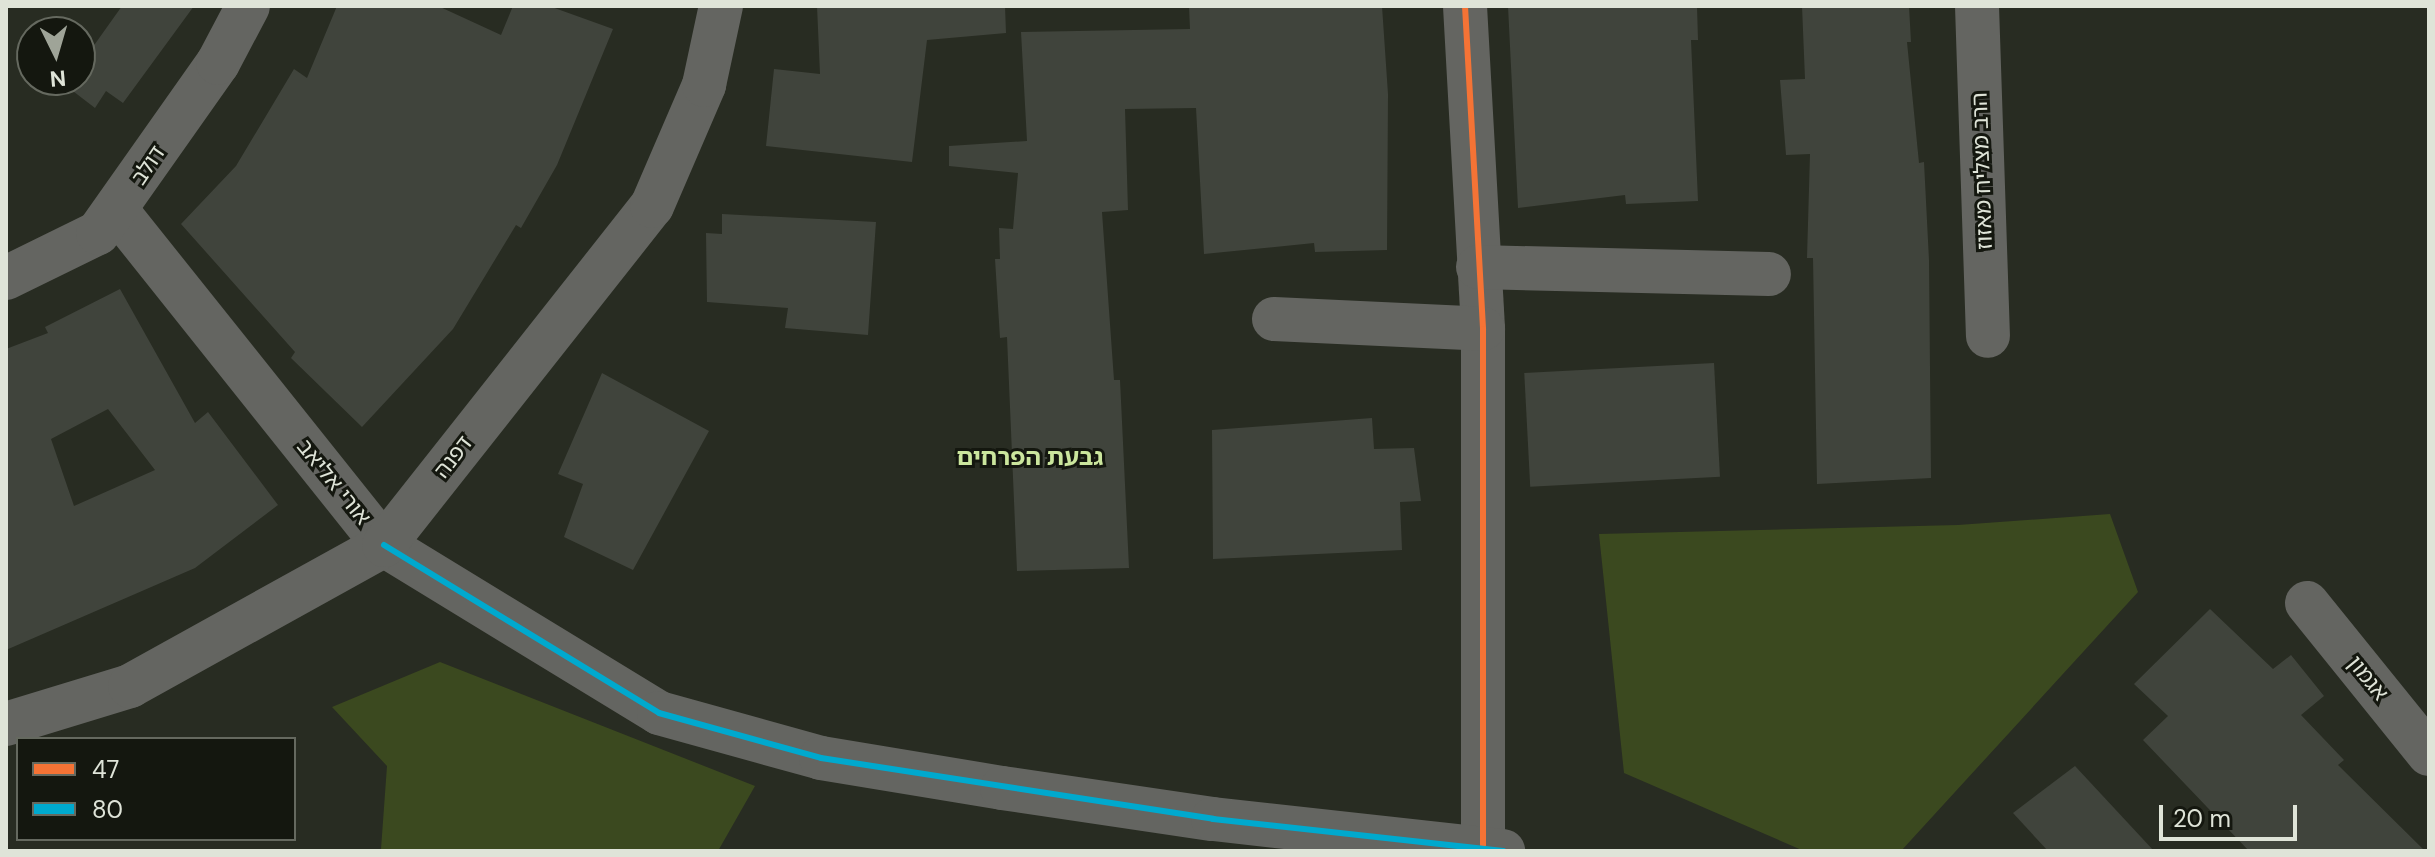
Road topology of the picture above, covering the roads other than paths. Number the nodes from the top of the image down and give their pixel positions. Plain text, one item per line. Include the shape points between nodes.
1 (248, 6) edge
2 (721, 6) edge
3 (1465, 6) edge
4 (1977, 6) edge
5 (117, 211) junction
6 (1478, 267) junction
7 (1769, 274) dead end
8 (6, 278) edge
9 (1274, 319) dead end
10 (1483, 329) junction
11 (1988, 336) dead end
12 (384, 545) junction
13 (2307, 603) dead end
14 (6, 724) edge
15 (2429, 754) edge
16 (1493, 848) edge

1 - 5 street, דולב via 218,63
2 - 12 street, דפנה via 704,85 652,206
3 - 6 street
4 - 11 street, הרב מצליח מאזוז
5 - 8 street, דולב via 98,233
5 - 12 street, אורי אליאב
6 - 7 street
6 - 10 street
9 - 10 street
10 - 16 street
12 - 14 street, דפנה via 130,686
12 - 16 street, אורי אליאב via 659,713 821,758 1213,819
13 - 15 street, אגמון

